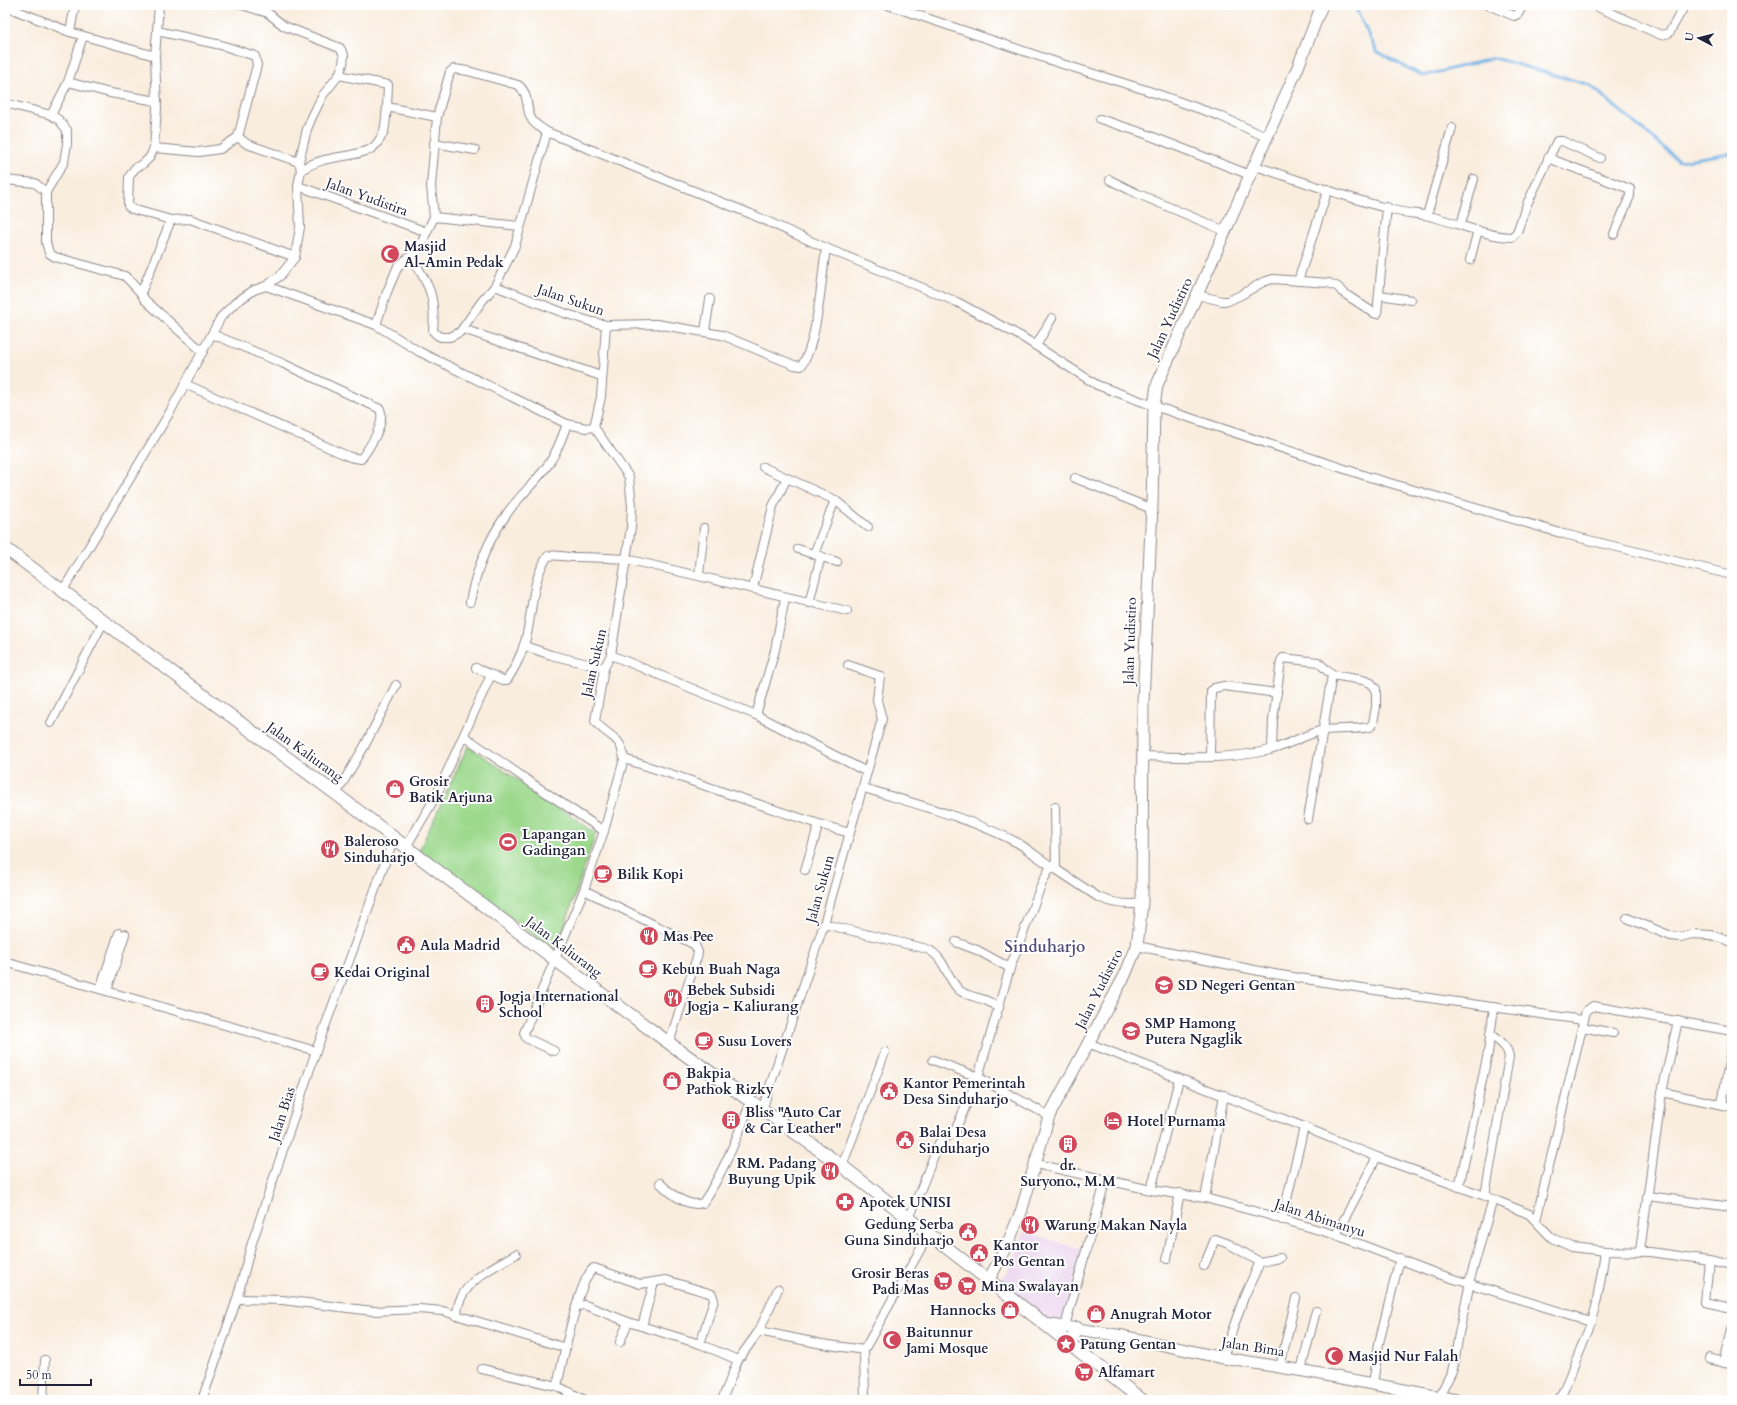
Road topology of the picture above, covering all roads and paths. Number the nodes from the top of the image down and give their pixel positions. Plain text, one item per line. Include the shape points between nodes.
1 (75, 5) edge
2 (159, 5) edge
3 (242, 5) edge
4 (888, 5) edge
5 (1322, 5) edge
6 (1488, 5) edge
7 (1523, 5) edge
8 (1593, 5) edge
9 (1685, 5) edge
10 (5, 6) edge
11 (1607, 8) edge
12 (157, 31) junction
13 (70, 32) junction
14 (83, 36) junction
15 (155, 56) junction
16 (339, 75) junction
17 (68, 82) junction
18 (157, 102) junction
19 (5, 103) edge
20 (387, 107) junction
21 (51, 115) junction
22 (437, 117) junction
23 (1100, 119) dead end
24 (1452, 128) dead end
25 (547, 132) junction
26 (1266, 136) junction
27 (238, 137) junction
28 (434, 143) junction
29 (154, 148) junction
30 (475, 150) dead end
31 (1548, 158) junction
32 (1600, 158) dead end
33 (300, 166) junction
34 (1252, 170) junction
35 (1474, 179) dead end
36 (5, 180) edge
37 (1110, 180) dead end
38 (298, 186) junction
39 (1328, 189) junction
40 (46, 192) junction
41 (1387, 207) junction
42 (1428, 215) junction
43 (434, 217) junction
44 (171, 220) junction
45 (1461, 224) junction
46 (519, 226) junction
47 (1478, 230) junction
48 (1225, 231) junction
49 (427, 232) junction
50 (1614, 234) dead end
51 (826, 248) junction
52 (410, 256) junction
53 (295, 257) junction
54 (1470, 260) dead end
55 (1298, 281) junction
56 (266, 286) junction
57 (496, 286) junction
58 (141, 293) junction
59 (1197, 295) junction
60 (1380, 295) junction
61 (710, 300) dead end
62 (1411, 300) dead end
63 (1052, 318) dead end
64 (376, 325) junction
65 (606, 325) junction
66 (463, 329) junction
67 (705, 332) junction
68 (212, 334) junction
69 (1036, 346) junction
70 (203, 352) junction
71 (601, 376) junction
72 (185, 384) junction
73 (1154, 406) junction
74 (567, 424) junction
75 (594, 427) junction
76 (763, 467) dead end
77 (787, 478) junction
78 (1075, 478) dead end
79 (835, 500) junction
80 (1152, 509) junction
81 (868, 527) dead end
82 (704, 528) dead end
83 (5, 548) edge
84 (798, 549) dead end
85 (818, 555) junction
86 (626, 559) junction
87 (837, 562) dead end
88 (699, 575) junction
89 (1732, 575) edge
90 (753, 588) junction
91 (63, 590) junction
92 (785, 598) junction
93 (470, 602) dead end
94 (809, 603) junction
95 (847, 611) dead end
96 (104, 622) junction
97 (524, 646) junction
98 (611, 654) junction
99 (848, 665) dead end
100 (476, 668) dead end
101 (604, 668) junction
102 (491, 675) junction
103 (1332, 675) junction
104 (396, 685) dead end
105 (1277, 694) junction
106 (756, 715) junction
107 (51, 723) dead end
108 (1323, 731) junction
109 (464, 736) junction
110 (1272, 750) junction
111 (1142, 756) junction
112 (1210, 757) junction
113 (624, 759) junction
114 (867, 772) junction
115 (864, 788) junction
116 (336, 794) junction
117 (1055, 807) dead end
118 (1308, 819) dead end
119 (819, 824) junction
120 (604, 831) junction
121 (850, 833) junction
122 (394, 838) junction
123 (406, 847) junction
124 (1053, 868) junction
125 (805, 870) dead end
126 (584, 890) junction
127 (1142, 903) junction
128 (1627, 918) dead end
129 (824, 924) junction
130 (122, 934) dead end
131 (956, 942) dead end
132 (1732, 942) edge
133 (1138, 946) junction
134 (554, 958) junction
135 (5, 962) edge
136 (1010, 968) junction
137 (103, 990) junction
138 (1494, 1007) junction
139 (1000, 1008) junction
140 (1678, 1022) junction
141 (1583, 1023) junction
142 (1732, 1031) edge
143 (1613, 1033) dead end
144 (1490, 1034) junction
145 (669, 1043) junction
146 (1088, 1043) junction
147 (1732, 1045) edge
148 (316, 1051) junction
149 (554, 1051) dead end
150 (885, 1052) dead end
151 (933, 1060) dead end
152 (978, 1077) junction
153 (1180, 1079) junction
154 (1662, 1092) junction
155 (1224, 1096) junction
156 (751, 1102) junction
157 (1722, 1104) junction
158 (1732, 1107) edge
159 (762, 1110) junction
160 (1050, 1116) junction
161 (1304, 1127) junction
162 (1377, 1157) junction
163 (1036, 1164) junction
164 (842, 1166) junction
165 (1106, 1179) junction
166 (660, 1183) dead end
167 (1459, 1186) junction
168 (1151, 1190) junction
169 (1180, 1194) junction
170 (1485, 1196) junction
171 (1647, 1196) junction
172 (1205, 1198) junction
173 (1493, 1199) junction
174 (1732, 1207) edge
175 (909, 1219) junction
176 (1282, 1220) junction
177 (1536, 1220) junction
178 (929, 1234) junction
179 (1336, 1235) junction
180 (1606, 1251) junction
181 (1640, 1251) junction
182 (516, 1254) dead end
183 (1280, 1258) dead end
184 (1400, 1258) junction
185 (1167, 1259) dead end
186 (1709, 1260) junction
187 (1260, 1262) junction
188 (1732, 1265) edge
189 (1204, 1266) dead end
190 (988, 1281) junction
191 (654, 1282) junction
192 (1469, 1283) junction
193 (778, 1289) dead end
194 (1296, 1298) dead end
195 (237, 1299) junction
196 (577, 1306) junction
197 (1732, 1308) edge
198 (1316, 1311) dead end
199 (456, 1316) junction
200 (1590, 1321) junction
201 (628, 1322) junction
202 (1045, 1324) junction
203 (642, 1326) junction
204 (1065, 1326) junction
205 (1077, 1328) junction
206 (1732, 1330) edge
207 (759, 1331) junction
208 (620, 1342) dead end
209 (700, 1344) junction
210 (1070, 1345) junction
211 (566, 1348) junction
212 (864, 1350) junction
213 (1223, 1357) junction
214 (1710, 1358) dead end
215 (45, 1360) dead end
216 (738, 1360) junction
217 (1728, 1363) edge
218 (1280, 1367) junction
219 (482, 1369) dead end
220 (1301, 1370) junction
221 (1373, 1384) junction
222 (557, 1386) junction
223 (570, 1392) junction
224 (1439, 1397) junction
225 (43, 1400) edge
226 (202, 1400) edge
227 (566, 1400) edge
228 (585, 1400) edge
229 (722, 1400) edge
230 (865, 1400) edge
231 (1142, 1400) edge
232 (1456, 1400) edge
233 (1559, 1400) edge

1 - 13 street
2 - 12 street
3 - 16 street via 268,13 284,26 340,48 344,55
4 - 26 street via 1036,56 1146,90 1220,116
5 - 26 street, Jalan Yudistiro via 1298,67
6 - 7 street via 1514,16
8 - 11 street
9 - 11 street via 1669,34 1664,35
10 - 13 street
12 - 15 street
12 - 27 street via 221,45 255,56 257,65
13 - 14 street
14 - 15 street
14 - 17 street
15 - 18 street
16 - 20 street via 388,85
16 - 33 street via 323,96 307,129
17 - 18 street
17 - 21 street
18 - 29 street
19 - 21 street
20 - 22 street
20 - 33 street via 384,131 370,150
21 - 40 street via 67,130 67,144 64,162
22 - 25 street via 450,72 459,69 518,85 522,88 532,120
22 - 28 street
23 - 34 street
24 - 42 street
25 - 46 street
25 - 51 street via 751,214
26 - 34 street, Jalan Yudistiro
27 - 29 street via 220,149 199,152
27 - 33 street via 247,144
28 - 30 street
28 - 43 street via 431,186
29 - 44 street via 150,157 135,168 129,177 128,206 132,210
31 - 32 street via 1559,140
31 - 47 street via 1517,232 1512,237 1506,237
31 - 50 street via 1630,189 1630,196
33 - 38 street
34 - 39 street
34 - 48 street, Jalan Yudistiro
35 - 45 street
36 - 40 street via 35,183
37 - 48 street
38 - 49 street, Jalan Yudistira
38 - 53 street via 300,227
39 - 41 street
39 - 55 street
40 - 58 street via 46,242 54,258 125,276
41 - 42 street via 1397,211
41 - 60 street
42 - 45 street
43 - 46 street
43 - 49 street
44 - 53 street via 190,219
44 - 58 street
45 - 47 street
46 - 57 street via 515,246
47 - 54 street
48 - 59 street, Jalan Yudistiro
49 - 52 street via 420,246
51 - 67 street via 812,340 801,366 722,335
51 - 69 street via 956,302
52 - 64 street via 398,266
52 - 66 street via 429,285 434,303 433,331 437,336 450,337
53 - 56 street via 280,276
55 - 59 street via 1268,279 1228,301
55 - 60 street via 1329,283 1374,314 1378,314
56 - 64 street
56 - 68 street via 254,290 235,303 221,317
57 - 65 street, Jalan Sukun via 564,314
57 - 66 street
58 - 70 street via 145,300
59 - 73 street, Jalan Yudistiro via 1157,384
60 - 62 street
61 - 67 street
63 - 69 street
64 - 74 street via 420,352
65 - 67 street via 656,324
65 - 71 street, Jalan Sukun
66 - 71 street
68 - 70 street
68 - 72 street via 282,363 380,409 380,422 368,450 360,458 350,457
69 - 73 street via 1097,385
70 - 72 street
71 - 75 street, Jalan Sukun via 601,397
72 - 91 street
73 - 80 street, Jalan Yudistiro
73 - 89 street via 1366,476 1564,534
74 - 75 street
74 - 93 street via 561,443 548,465 496,530 475,574
75 - 86 street, Jalan Sukun via 629,477 632,506
76 - 77 street
77 - 79 street
77 - 90 street via 773,506
78 - 80 street
79 - 81 street
79 - 85 street
80 - 111 street, Jalan Yudistiro via 1142,702
82 - 88 street
83 - 91 main road, Jalan Kaliurang
84 - 85 street
85 - 87 street
85 - 94 street
86 - 88 street
86 - 97 street via 548,556 537,579
86 - 98 street, Jalan Sukun
88 - 90 street
90 - 92 street
91 - 96 main road, Jalan Kaliurang
92 - 94 street
92 - 106 street via 775,650
94 - 95 street
96 - 107 street
96 - 116 main road, Jalan Kaliurang
97 - 101 street
97 - 102 street via 507,680
98 - 101 street, Jalan Sukun
98 - 106 street
99 - 114 street, Jalan Sukun via 881,678 878,700 882,719
100 - 102 street
101 - 113 street, Jalan Sukun via 595,721 618,740 623,748
102 - 109 street
103 - 105 street via 1318,662 1283,658
103 - 108 street
103 - 108 street via 1371,683 1376,689 1376,707 1370,727
104 - 116 street via 364,748
105 - 110 street
105 - 112 street via 1224,686 1214,688 1211,691
106 - 114 street
108 - 110 street
108 - 118 street
109 - 120 street
109 - 123 street via 436,796
110 - 112 street
111 - 112 street
111 - 127 street, Jalan Yudistiro
113 - 119 street
113 - 120 street
114 - 115 street, Jalan Sukun
115 - 121 street, Jalan Sukun
115 - 124 street via 994,831 1020,844
116 - 122 main road, Jalan Kaliurang
117 - 124 street
119 - 121 street
119 - 125 street
120 - 126 street
121 - 129 street, Jalan Sukun
122 - 123 main road, Jalan Kaliurang
122 - 148 street, Jalan Bias
123 - 134 main road, Jalan Kaliurang
124 - 127 street via 1106,901 1131,905
124 - 136 street via 1042,883
126 - 134 street
126 - 145 street via 695,945 697,957
127 - 133 street, Jalan Yudistiro
128 - 132 street via 1671,936 1705,935
129 - 139 street via 934,952 960,991
129 - 159 street, Jalan Sukun
130 - 137 street
131 - 136 street
133 - 138 street via 1274,974
133 - 146 street, Jalan Yudistiro
134 - 145 main road, Jalan Kaliurang
134 - 149 street via 524,1033 526,1038
135 - 137 street
136 - 139 street
137 - 148 street
138 - 141 street
138 - 144 street
139 - 152 street
140 - 141 street via 1593,1006 1586,1011
140 - 142 street
140 - 154 street
141 - 143 street
141 - 177 street
144 - 167 street
144 - 170 street via 1506,1047 1509,1057
145 - 156 main road, Jalan Kaliurang
146 - 153 street
146 - 160 street, Jalan Yudistiro
147 - 157 street
148 - 195 street, Jalan Bias via 251,1246
150 - 164 street
151 - 152 street
152 - 160 street
152 - 175 street via 955,1131 939,1143
153 - 155 street
153 - 168 street
154 - 157 street
154 - 171 street
155 - 161 street
155 - 172 street
156 - 159 main road, Jalan Kaliurang
156 - 166 street via 732,1149 703,1203 696,1204 672,1195
157 - 158 street
159 - 164 main road, Jalan Kaliurang
160 - 163 street, Jalan Yudistiro
161 - 162 street
161 - 176 street
162 - 167 street
162 - 179 street
163 - 165 street, Jalan Abimanyu
163 - 190 street, Jalan Yudistiro via 1006,1250
164 - 175 main road, Jalan Kaliurang
165 - 168 street, Jalan Abimanyu
165 - 204 street
167 - 170 street
168 - 169 street, Jalan Abimanyu
169 - 172 street, Jalan Abimanyu
169 - 185 street
170 - 173 street
171 - 174 street
171 - 181 street
172 - 176 street, Jalan Abimanyu
173 - 177 street via 1529,1214
173 - 192 street
175 - 178 main road, Jalan Kaliurang
176 - 179 street, Jalan Abimanyu
177 - 180 street via 1546,1234 1560,1242 1572,1247
178 - 190 main road, Jalan Kaliurang
178 - 212 street
179 - 184 street, Jalan Abimanyu
180 - 181 street
180 - 200 street via 1597,1300
181 - 186 street
182 - 199 street via 489,1270 467,1288 460,1299
183 - 187 street
184 - 192 street, Jalan Abimanyu via 1435,1273
184 - 221 street via 1379,1343
186 - 188 street
186 - 197 street via 1705,1302
187 - 189 street via 1218,1239 1212,1244
187 - 213 street via 1244,1297
190 - 202 main road, Jalan Kaliurang
191 - 196 street via 640,1284 594,1268 589,1271
191 - 203 street
191 - 209 street via 666,1280 713,1296 714,1300
192 - 200 street, Jalan Abimanyu
192 - 224 street via 1452,1371
193 - 207 street
194 - 218 street
195 - 199 street via 282,1300 372,1311 429,1309
195 - 226 street, Jalan Bias
196 - 201 street via 585,1305
196 - 211 street
198 - 220 street
199 - 211 street
200 - 233 street
201 - 203 street
201 - 208 street
202 - 204 street, Jalan Bima
202 - 210 main road, Jalan Kaliurang
203 - 209 street
204 - 205 street, Jalan Bima
205 - 210 main road
205 - 213 street, Jalan Bima
206 - 217 street
207 - 212 street
207 - 216 street
209 - 216 street
210 - 231 main road, Jalan Kaliurang
211 - 222 street
212 - 230 street
213 - 218 street, Jalan Bima
214 - 217 street
215 - 225 street
216 - 229 street
218 - 220 street, Jalan Bima
219 - 222 street
220 - 221 street, Jalan Bima
221 - 224 street, Jalan Bima
222 - 223 street
223 - 227 street
223 - 228 street
224 - 232 street, Jalan Bima

